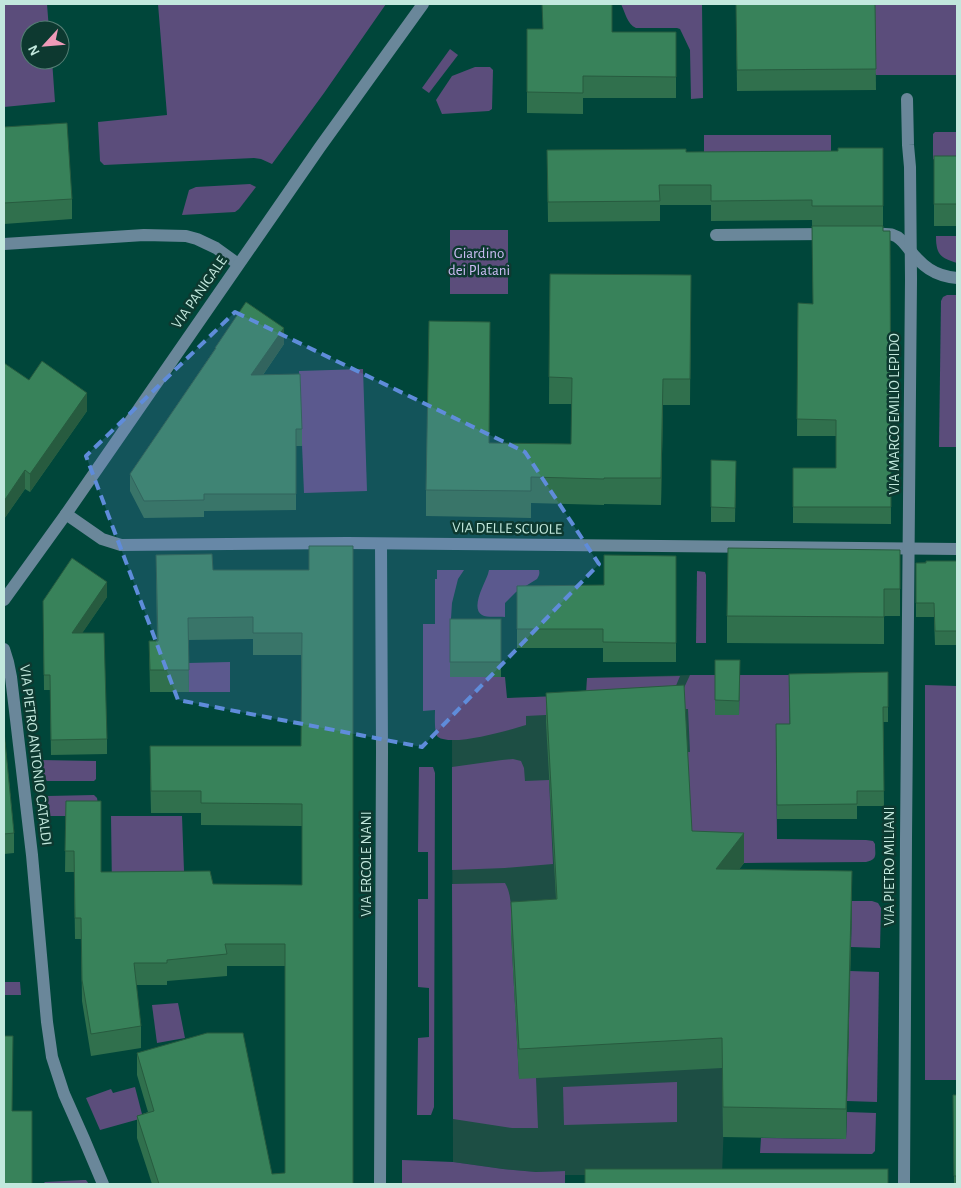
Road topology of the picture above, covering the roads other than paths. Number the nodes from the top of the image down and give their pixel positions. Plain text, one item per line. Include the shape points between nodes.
1 (423, 4) edge
2 (907, 99) dead end
3 (842, 234) edge
4 (861, 234) edge
5 (716, 235) dead end
6 (4, 244) edge
7 (910, 251) junction
8 (238, 264) junction
9 (957, 278) edge
10 (66, 514) junction
11 (381, 544) junction
12 (908, 549) junction
13 (957, 549) edge
14 (4, 600) edge
15 (4, 649) edge
16 (103, 1184) edge
17 (380, 1184) edge
18 (904, 1184) edge

1 - 8 street, VIA PANIGALE
2 - 7 street, VIA MARCO EMILIO LEPIDO
3 - 5 street
4 - 7 street via 896,236
6 - 8 street via 144,235 186,236 216,248
7 - 9 street via 926,268
7 - 12 street, VIA MARCO EMILIO LEPIDO
8 - 10 street, VIA PANIGALE
10 - 11 street, VIA DELLE SCUOLE via 102,539 121,545
10 - 14 street, VIA PANIGALE
11 - 12 street, VIA DELLE SCUOLE
11 - 17 street, VIA ERCOLE NANI
12 - 13 street, VIA DELLE SCUOLE
12 - 18 street, VIA PIETRO MILIANI
15 - 16 street, VIA PIETRO ANTONIO CATALDI via 12,677 52,1056 64,1094

